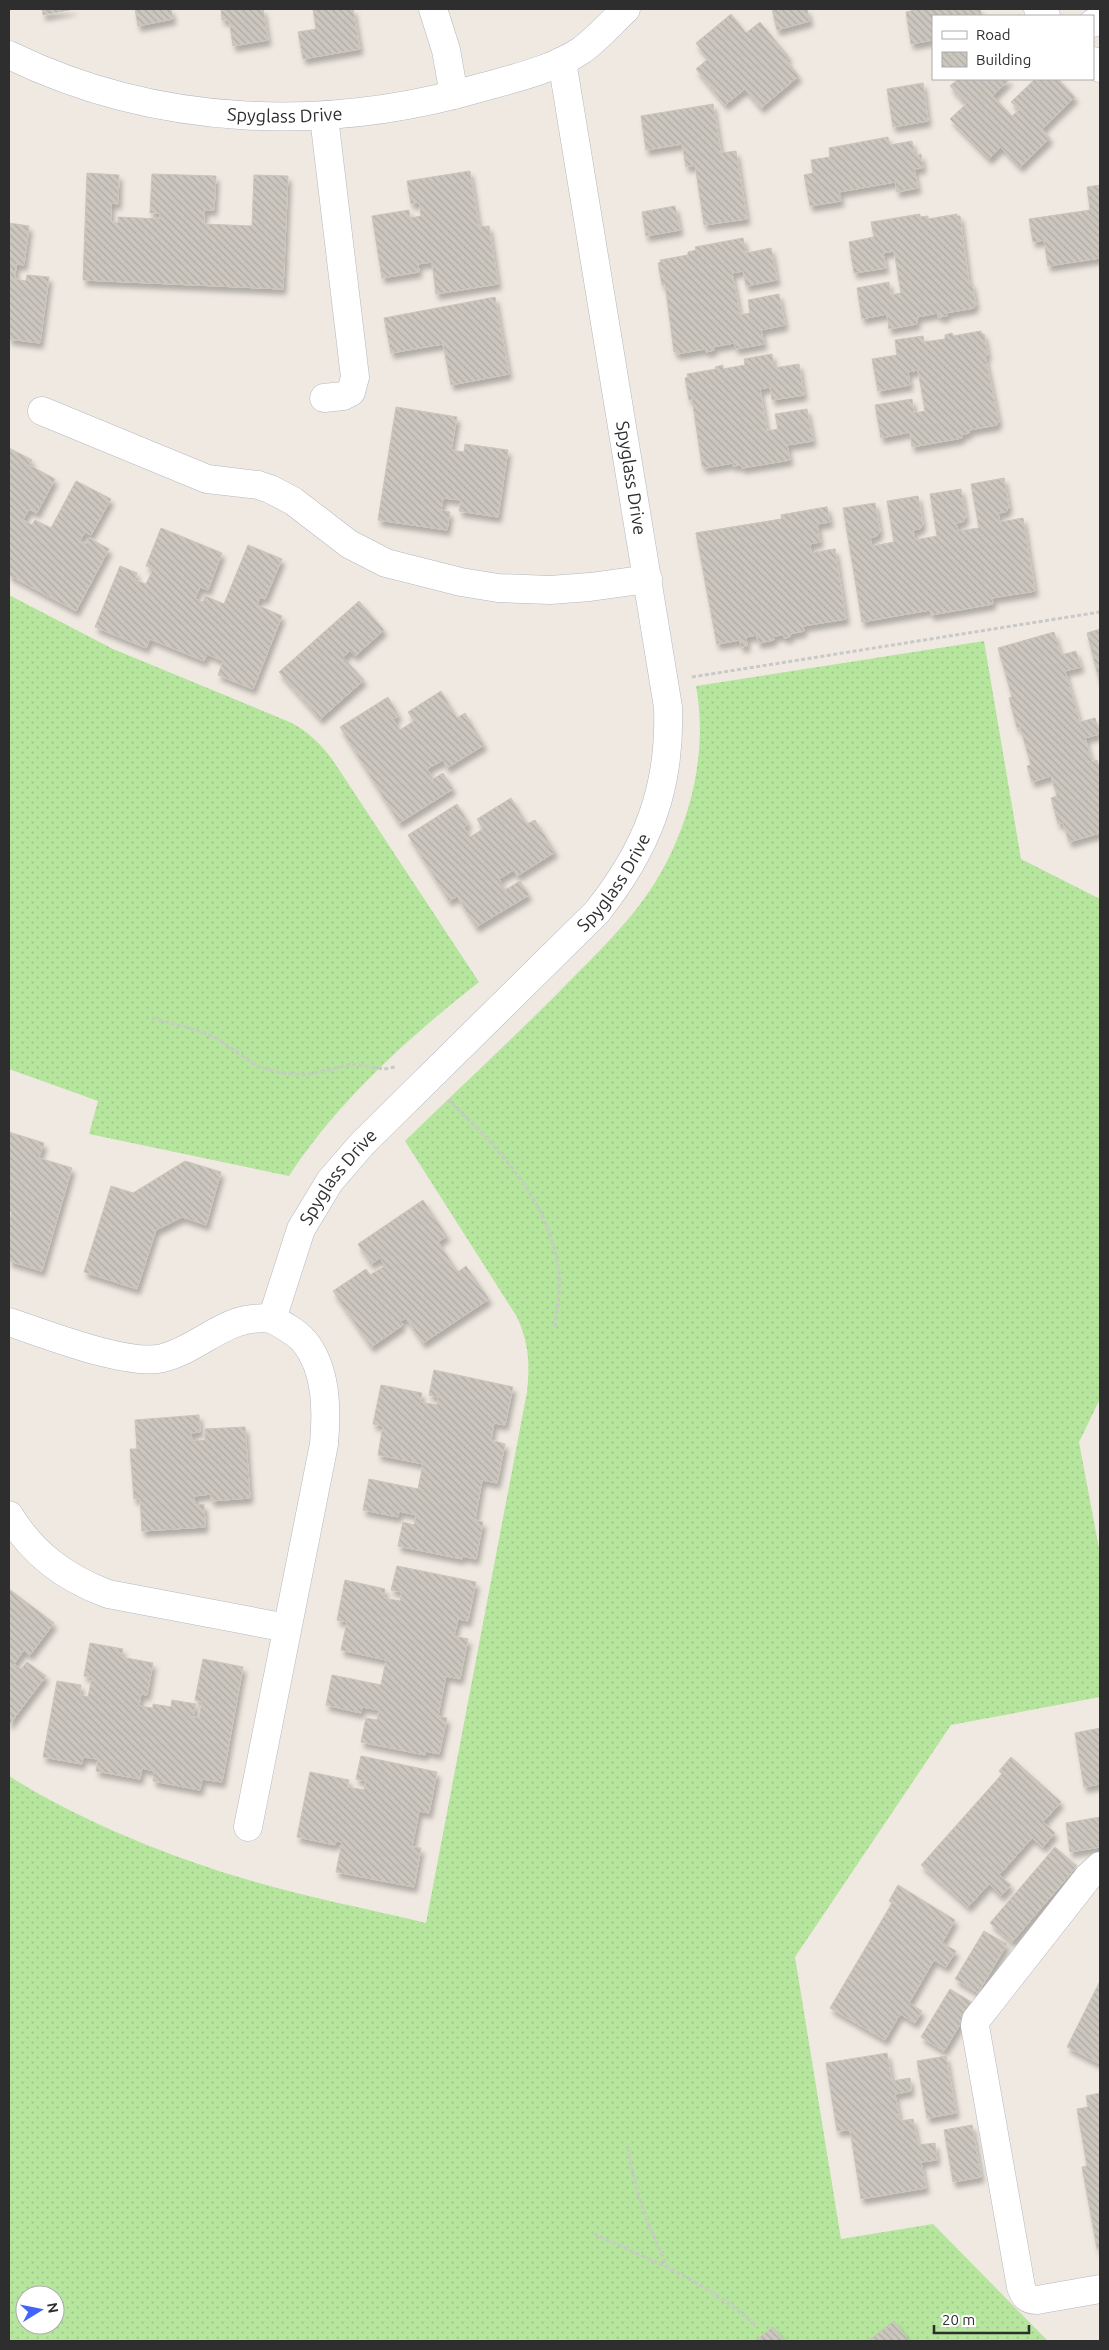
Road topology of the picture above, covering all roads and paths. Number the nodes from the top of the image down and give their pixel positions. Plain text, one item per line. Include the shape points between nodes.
1 (433, 9) edge
2 (626, 9) edge
3 (10, 57) edge
4 (562, 61) junction
5 (454, 95) junction
6 (324, 117) junction
7 (324, 398) dead end
8 (42, 411) dead end
9 (648, 579) junction
10 (1100, 612) edge
11 (664, 681) junction
12 (152, 1018) dead end
13 (426, 1081) junction
14 (272, 1319) junction
15 (9, 1322) edge
16 (555, 1327) dead end
17 (9, 1515) edge
18 (287, 1628) junction
19 (248, 1827) dead end
20 (1100, 1866) edge
21 (628, 2148) dead end
22 (594, 2234) dead end
23 (669, 2270) junction
24 (1100, 2289) edge
25 (754, 2325) dead end

1 - 5 street via 446,50
2 - 4 street, Spyglass Drive via 582,49
3 - 6 street, Spyglass Drive via 79,83 161,105 242,116
4 - 5 street, Spyglass Drive via 504,82
4 - 9 street, Spyglass Drive
5 - 6 street, Spyglass Drive
6 - 7 street via 355,377 350,392
8 - 9 street via 207,480 270,489 293,501 349,544 395,565 461,582 517,589 590,587
9 - 11 street, Spyglass Drive
10 - 11 path
11 - 13 street, Spyglass Drive via 669,735 661,792 642,843 626,873 597,912
12 - 13 path via 207,1034 269,1071 296,1076 352,1064 384,1069 398,1067
13 - 14 street, Spyglass Drive via 347,1160 314,1205 300,1230
13 - 16 path via 489,1141 536,1205 552,1242 558,1274
14 - 15 street via 242,1320 176,1353 147,1360 114,1355
14 - 18 street via 303,1340 312,1355 321,1378 326,1423
17 - 18 street via 37,1552 84,1585 108,1594
18 - 19 street
20 - 24 street via 1083,1883 974,2026 1025,2296 1037,2300
21 - 23 path via 638,2200
22 - 23 path
23 - 25 path via 722,2298

